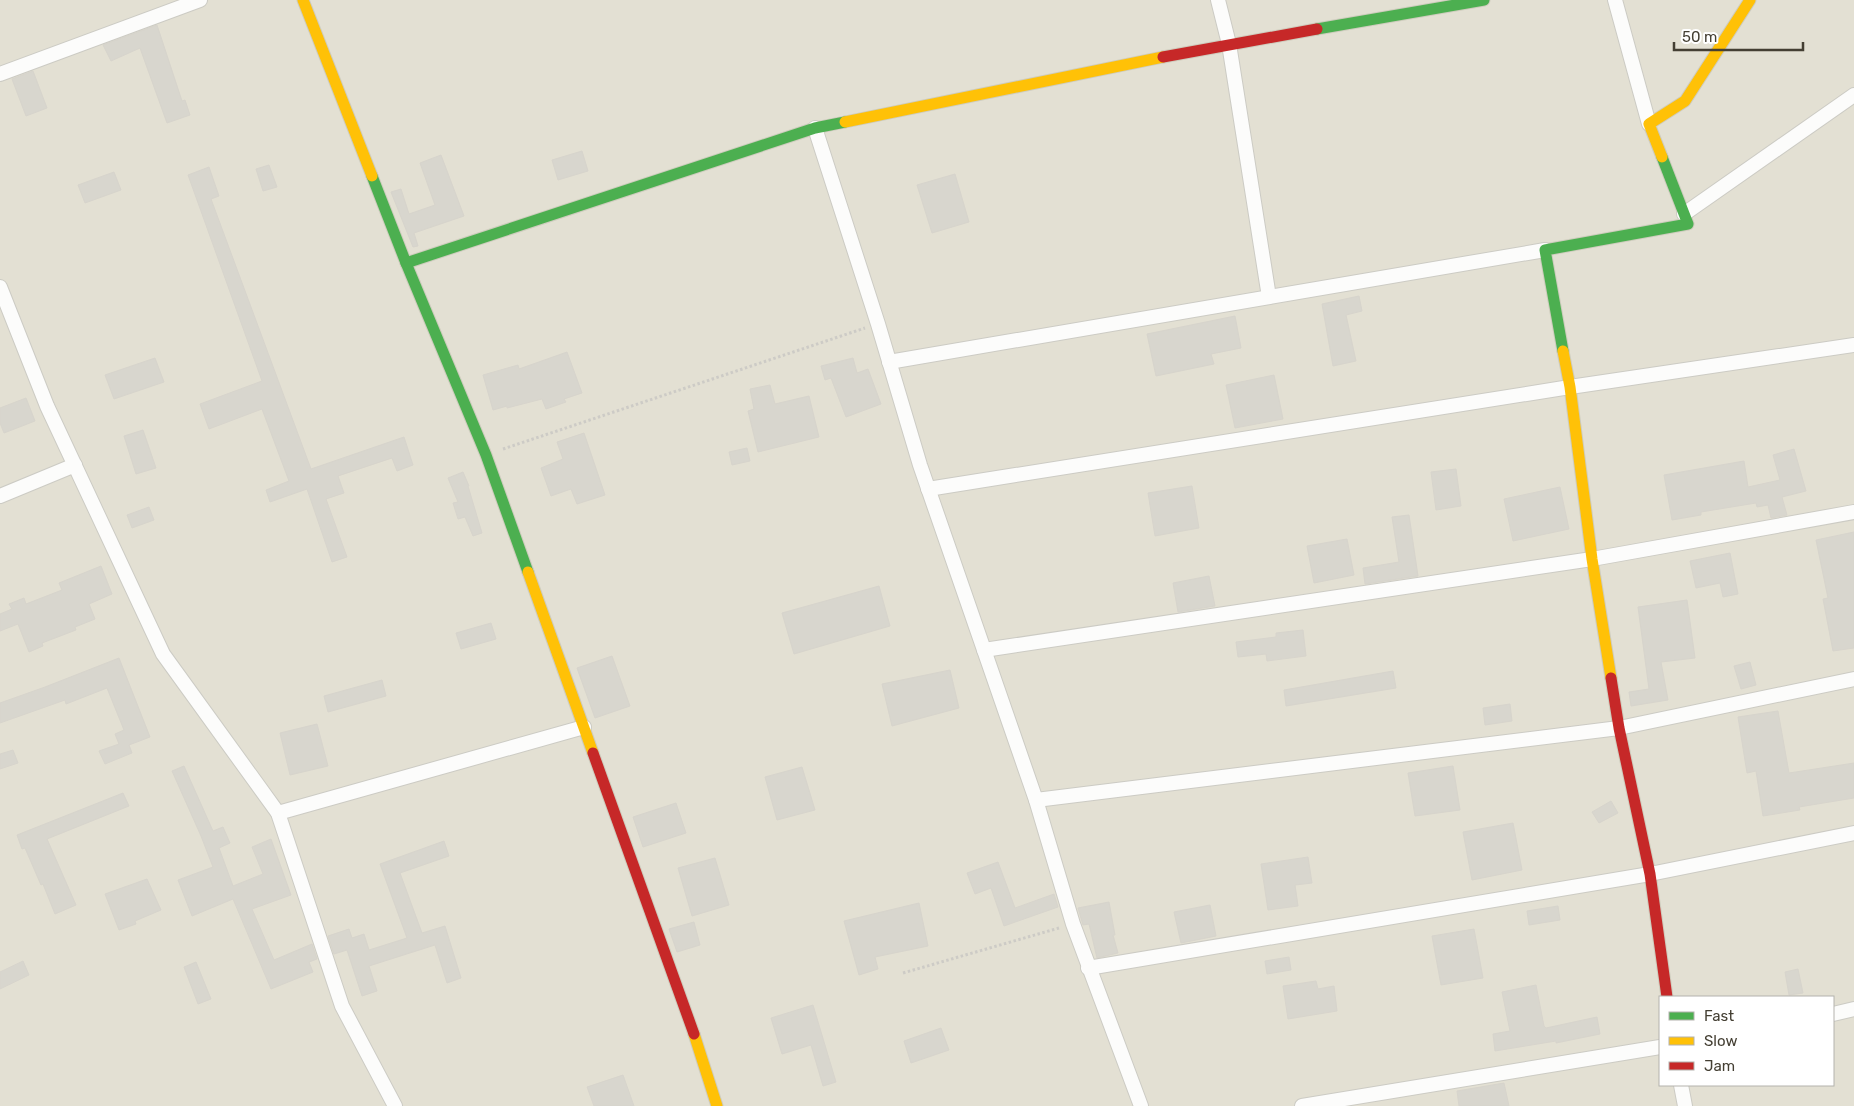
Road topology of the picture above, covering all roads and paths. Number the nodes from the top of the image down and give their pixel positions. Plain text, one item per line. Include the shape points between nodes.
1 (200, 0) edge
2 (303, 0) edge
3 (1218, 0) edge
4 (1484, 0) edge
5 (1615, 0) edge
6 (1750, 0) edge
7 (1229, 44) junction
8 (0, 74) edge
9 (1854, 95) edge
10 (1650, 124) junction
11 (816, 128) junction
12 (1684, 214) junction
13 (1545, 250) junction
14 (406, 263) junction
15 (0, 287) edge
16 (1269, 297) junction
17 (878, 324) junction
18 (1854, 345) edge
19 (889, 362) junction
20 (1570, 387) junction
21 (486, 455) junction
22 (75, 465) junction
23 (928, 490) junction
24 (0, 496) edge
25 (1854, 512) edge
26 (1592, 559) junction
27 (984, 650) junction
28 (1854, 679) edge
29 (584, 727) junction
30 (1619, 728) junction
31 (1036, 800) junction
32 (278, 813) junction
33 (1854, 833) edge
34 (1650, 874) junction
35 (1073, 924) junction
36 (1088, 968) junction
37 (903, 973) dead end
38 (1667, 996) edge
39 (1854, 1009) edge
40 (1834, 1014) edge
41 (1659, 1047) edge
42 (1681, 1086) edge
43 (395, 1106) edge
44 (717, 1106) edge
45 (1140, 1106) edge
46 (1302, 1106) edge
47 (1685, 1106) edge

1 - 8 street
2 - 14 street
3 - 7 street
4 - 7 street
5 - 10 street
6 - 10 street via 1685,101
7 - 11 street
7 - 16 street
9 - 12 street
10 - 12 street
11 - 14 street
11 - 17 street
12 - 13 street via 1688,224
13 - 16 street
13 - 20 street
14 - 21 street
15 - 22 street via 47,406
16 - 19 street
17 - 19 street
17 - 21 path
18 - 20 street
19 - 23 street
20 - 23 street
20 - 26 street
21 - 29 street
22 - 24 street
22 - 32 street via 163,654
23 - 27 street
25 - 26 street
26 - 27 street
26 - 30 street
27 - 31 street
28 - 30 street
29 - 32 street
29 - 44 street
30 - 31 street
30 - 34 street
31 - 35 street
32 - 43 street via 342,1006
33 - 34 street
34 - 36 street
34 - 38 street
35 - 36 street
35 - 37 path
36 - 45 street
39 - 40 street
41 - 46 street
42 - 47 street

